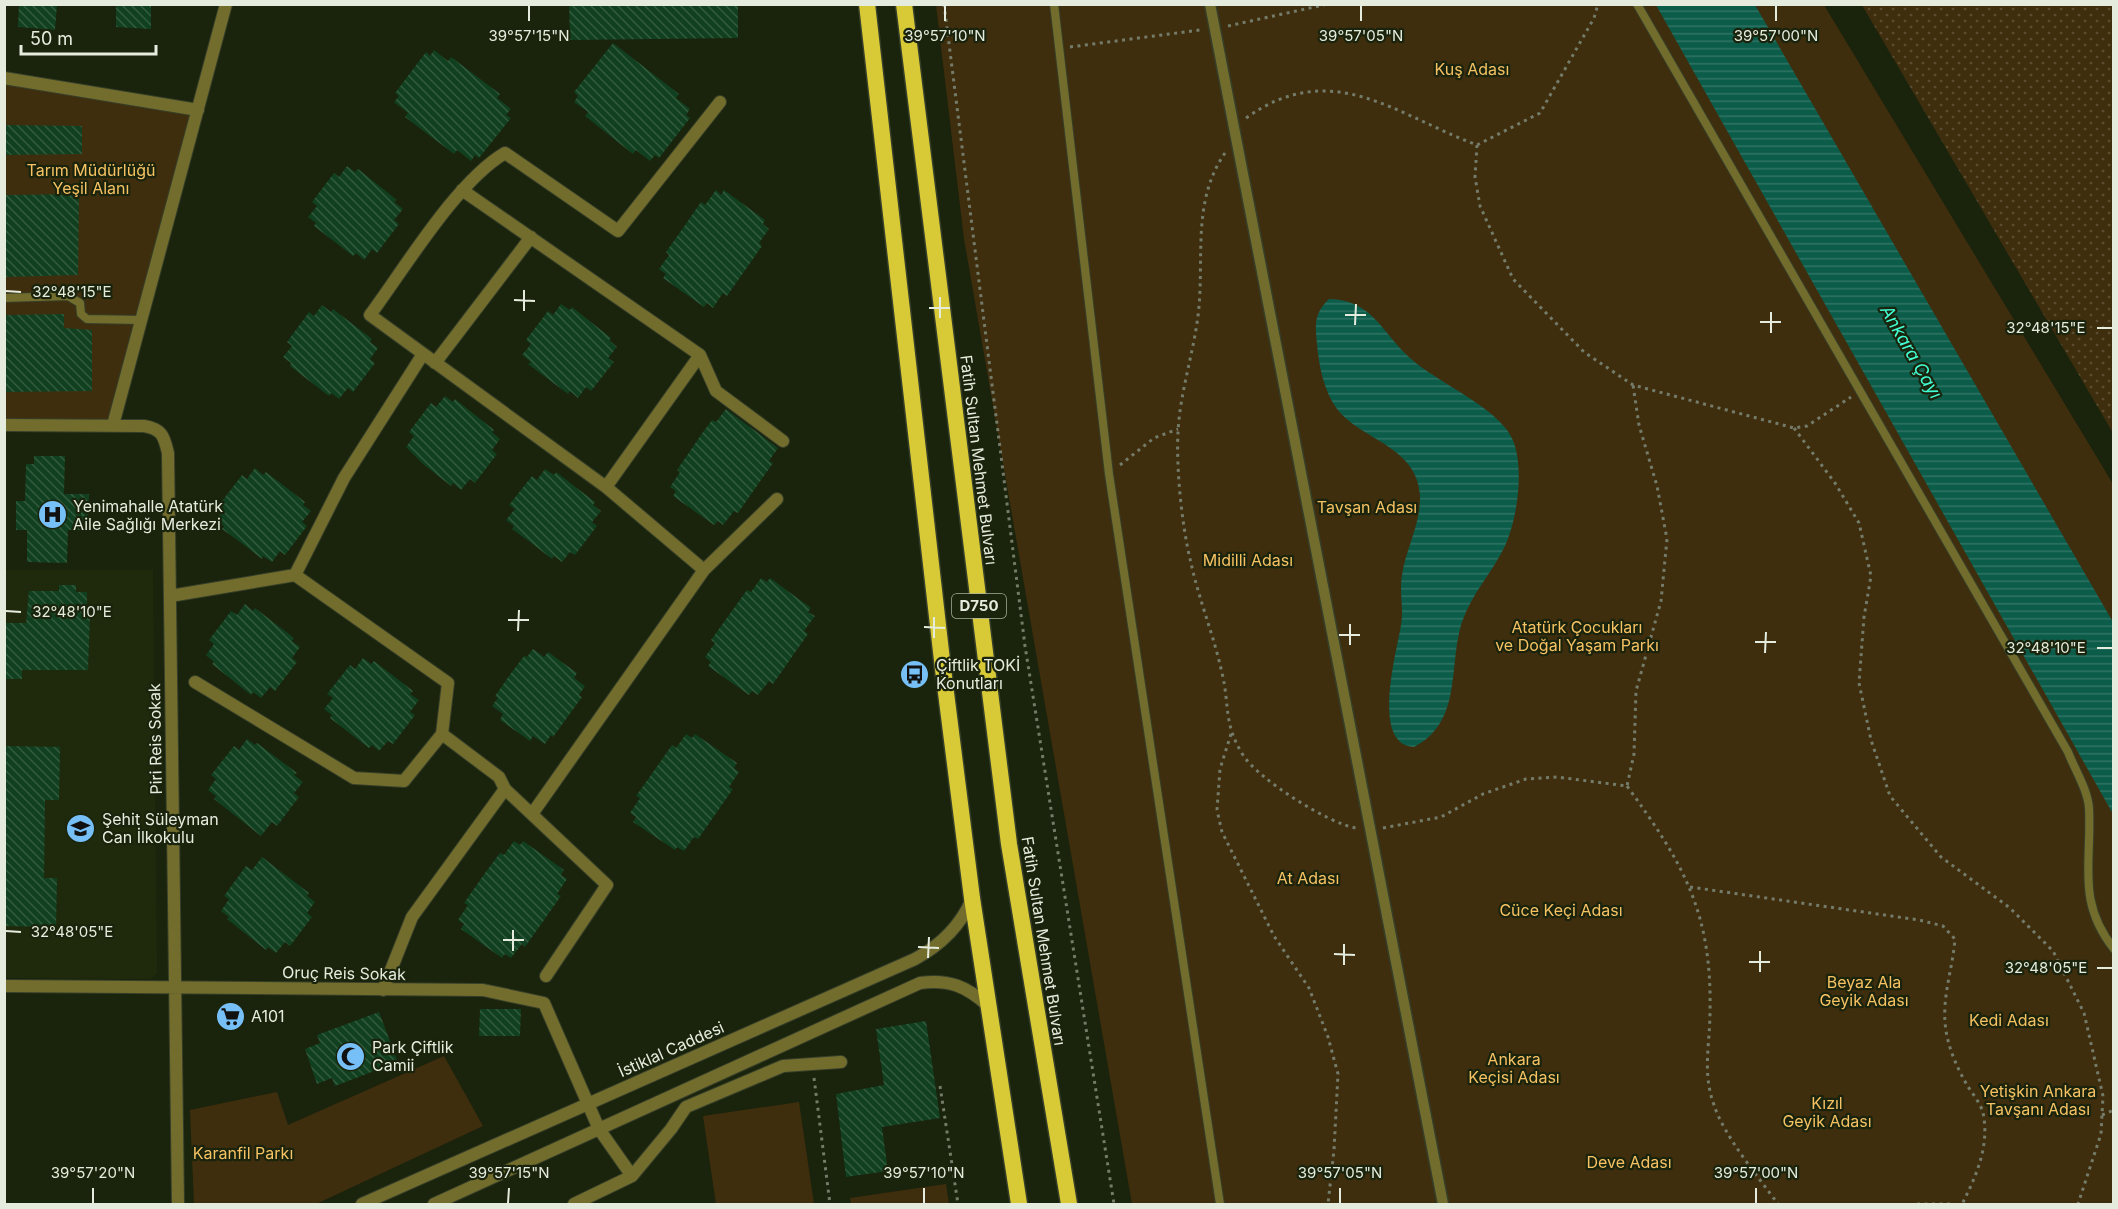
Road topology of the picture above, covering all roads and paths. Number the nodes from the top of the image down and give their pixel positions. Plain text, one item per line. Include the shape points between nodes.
1 (226, 4) edge
2 (867, 4) edge
3 (904, 4) edge
4 (944, 4) edge
5 (1054, 4) edge
6 (1210, 4) edge
7 (1328, 4) edge
8 (1598, 4) edge
9 (1637, 4) edge
10 (1215, 29) junction
11 (1059, 48) junction
12 (4, 78) edge
13 (720, 102) dead end
14 (198, 110) junction
15 (1235, 126) junction
16 (1478, 145) junction
17 (462, 190) junction
18 (531, 237) junction
19 (4, 298) edge
20 (141, 320) junction
21 (423, 354) junction
22 (700, 355) junction
23 (435, 363) junction
24 (1633, 385) junction
25 (1860, 390) junction
26 (112, 425) junction
27 (4, 426) edge
28 (1794, 428) junction
29 (1178, 429) junction
30 (783, 441) dead end
31 (1109, 474) junction
32 (606, 487) junction
33 (777, 500) dead end
34 (704, 570) junction
35 (295, 575) junction
36 (170, 596) junction
37 (195, 682) dead end
38 (1232, 732) junction
39 (442, 734) junction
40 (1627, 786) junction
41 (505, 789) junction
42 (532, 814) junction
43 (1371, 830) junction
44 (1690, 887) junction
45 (972, 898) junction
46 (2114, 949) edge
47 (546, 976) dead end
48 (4, 986) edge
49 (175, 986) junction
50 (382, 990) junction
51 (988, 1005) junction
52 (841, 1062) dead end
53 (812, 1064) junction
54 (940, 1086) dead end
55 (590, 1104) junction
56 (2114, 1110) edge
57 (2102, 1115) junction
58 (599, 1129) junction
59 (632, 1176) junction
60 (177, 1204) edge
61 (362, 1204) edge
62 (434, 1204) edge
63 (574, 1204) edge
64 (830, 1204) edge
65 (958, 1204) edge
66 (1019, 1204) edge
67 (1069, 1204) edge
68 (1114, 1204) edge
69 (1220, 1204) edge
70 (1328, 1204) edge
71 (1443, 1204) edge
72 (1778, 1204) edge
73 (1917, 1204) edge
74 (1952, 1204) edge
75 (1962, 1204) edge
76 (2078, 1204) edge

1 - 14 street
2 - 45 highway, D750
3 - 67 highway, Fatih Sultan Mehmet Bulvarı / D750 via 1009,844
4 - 68 path via 1025,646
5 - 11 lane
6 - 10 street
7 - 10 path
8 - 16 path via 1589,28 1540,113
9 - 25 lane
10 - 11 path
10 - 15 street
11 - 31 lane
12 - 14 street
13 - 17 street via 618,231 505,153
14 - 20 street
15 - 16 path via 1264,105 1297,92 1324,90 1362,95
15 - 29 path via 1225,153 1213,168 1204,199 1198,315
15 - 43 street
16 - 24 path via 1475,177 1480,206 1512,279 1584,352
17 - 18 street
17 - 21 street via 370,315
18 - 22 street
18 - 23 street
19 - 20 lane via 68,296 80,303 81,314 87,320
20 - 26 street
21 - 23 street
21 - 35 street via 344,478
22 - 30 street via 716,391
22 - 32 street
23 - 32 street
24 - 28 path
24 - 40 path via 1667,539 1661,601 1636,691 1634,754
25 - 28 path via 1807,426
25 - 46 lane via 2068,752 2089,805 2088,891 2099,931
26 - 27 street, Piri Reis Sokak
26 - 36 street, Piri Reis Sokak via 144,426 162,433 168,453
28 - 57 path via 1836,483 1859,523 1871,576 1859,684 1871,740 1890,796 1941,857 2010,908 2053,951 2084,1013 2103,1096
29 - 31 path via 1154,438
29 - 38 path via 1191,564 1223,675 1227,723
31 - 69 lane
32 - 34 street
33 - 34 street
34 - 42 street
35 - 36 street
35 - 39 street via 448,683
36 - 49 street, Piri Reis Sokak
37 - 39 street via 354,778 404,781
38 - 43 path via 1244,757 1286,793 1340,826
38 - 70 path via 1220,769 1217,810 1222,832 1274,936 1310,988 1338,1074
39 - 41 street via 499,777
40 - 43 path via 1557,777 1526,779 1483,794 1441,817
40 - 44 path via 1661,833
41 - 42 street
41 - 50 street via 412,917
42 - 47 street via 607,885
43 - 71 street
44 - 72 path via 1704,927 1709,969 1705,1066 1714,1106
44 - 75 path via 1919,920 1943,926 1955,939 1945,1022 1961,1075 1983,1111 1984,1140 1978,1173
45 - 51 highway, D750
45 - 55 street, İstiklal Caddesi via 956,927 934,949
48 - 49 street, Oruç Reis Sokak
49 - 50 street, Oruç Reis Sokak
49 - 60 street, Piri Reis Sokak
50 - 55 street, Oruç Reis Sokak via 483,990 544,1003
51 - 58 street via 952,982 920,983
51 - 66 highway, D750
52 - 53 street
53 - 59 street via 783,1066 686,1107
53 - 64 path
54 - 65 path
55 - 58 street, Oruç Reis Sokak
55 - 61 street, İstiklal Caddesi
56 - 57 path
57 - 76 path via 2101,1134
58 - 59 street, Oruç Reis Sokak
58 - 62 street
59 - 63 street
73 - 74 path

